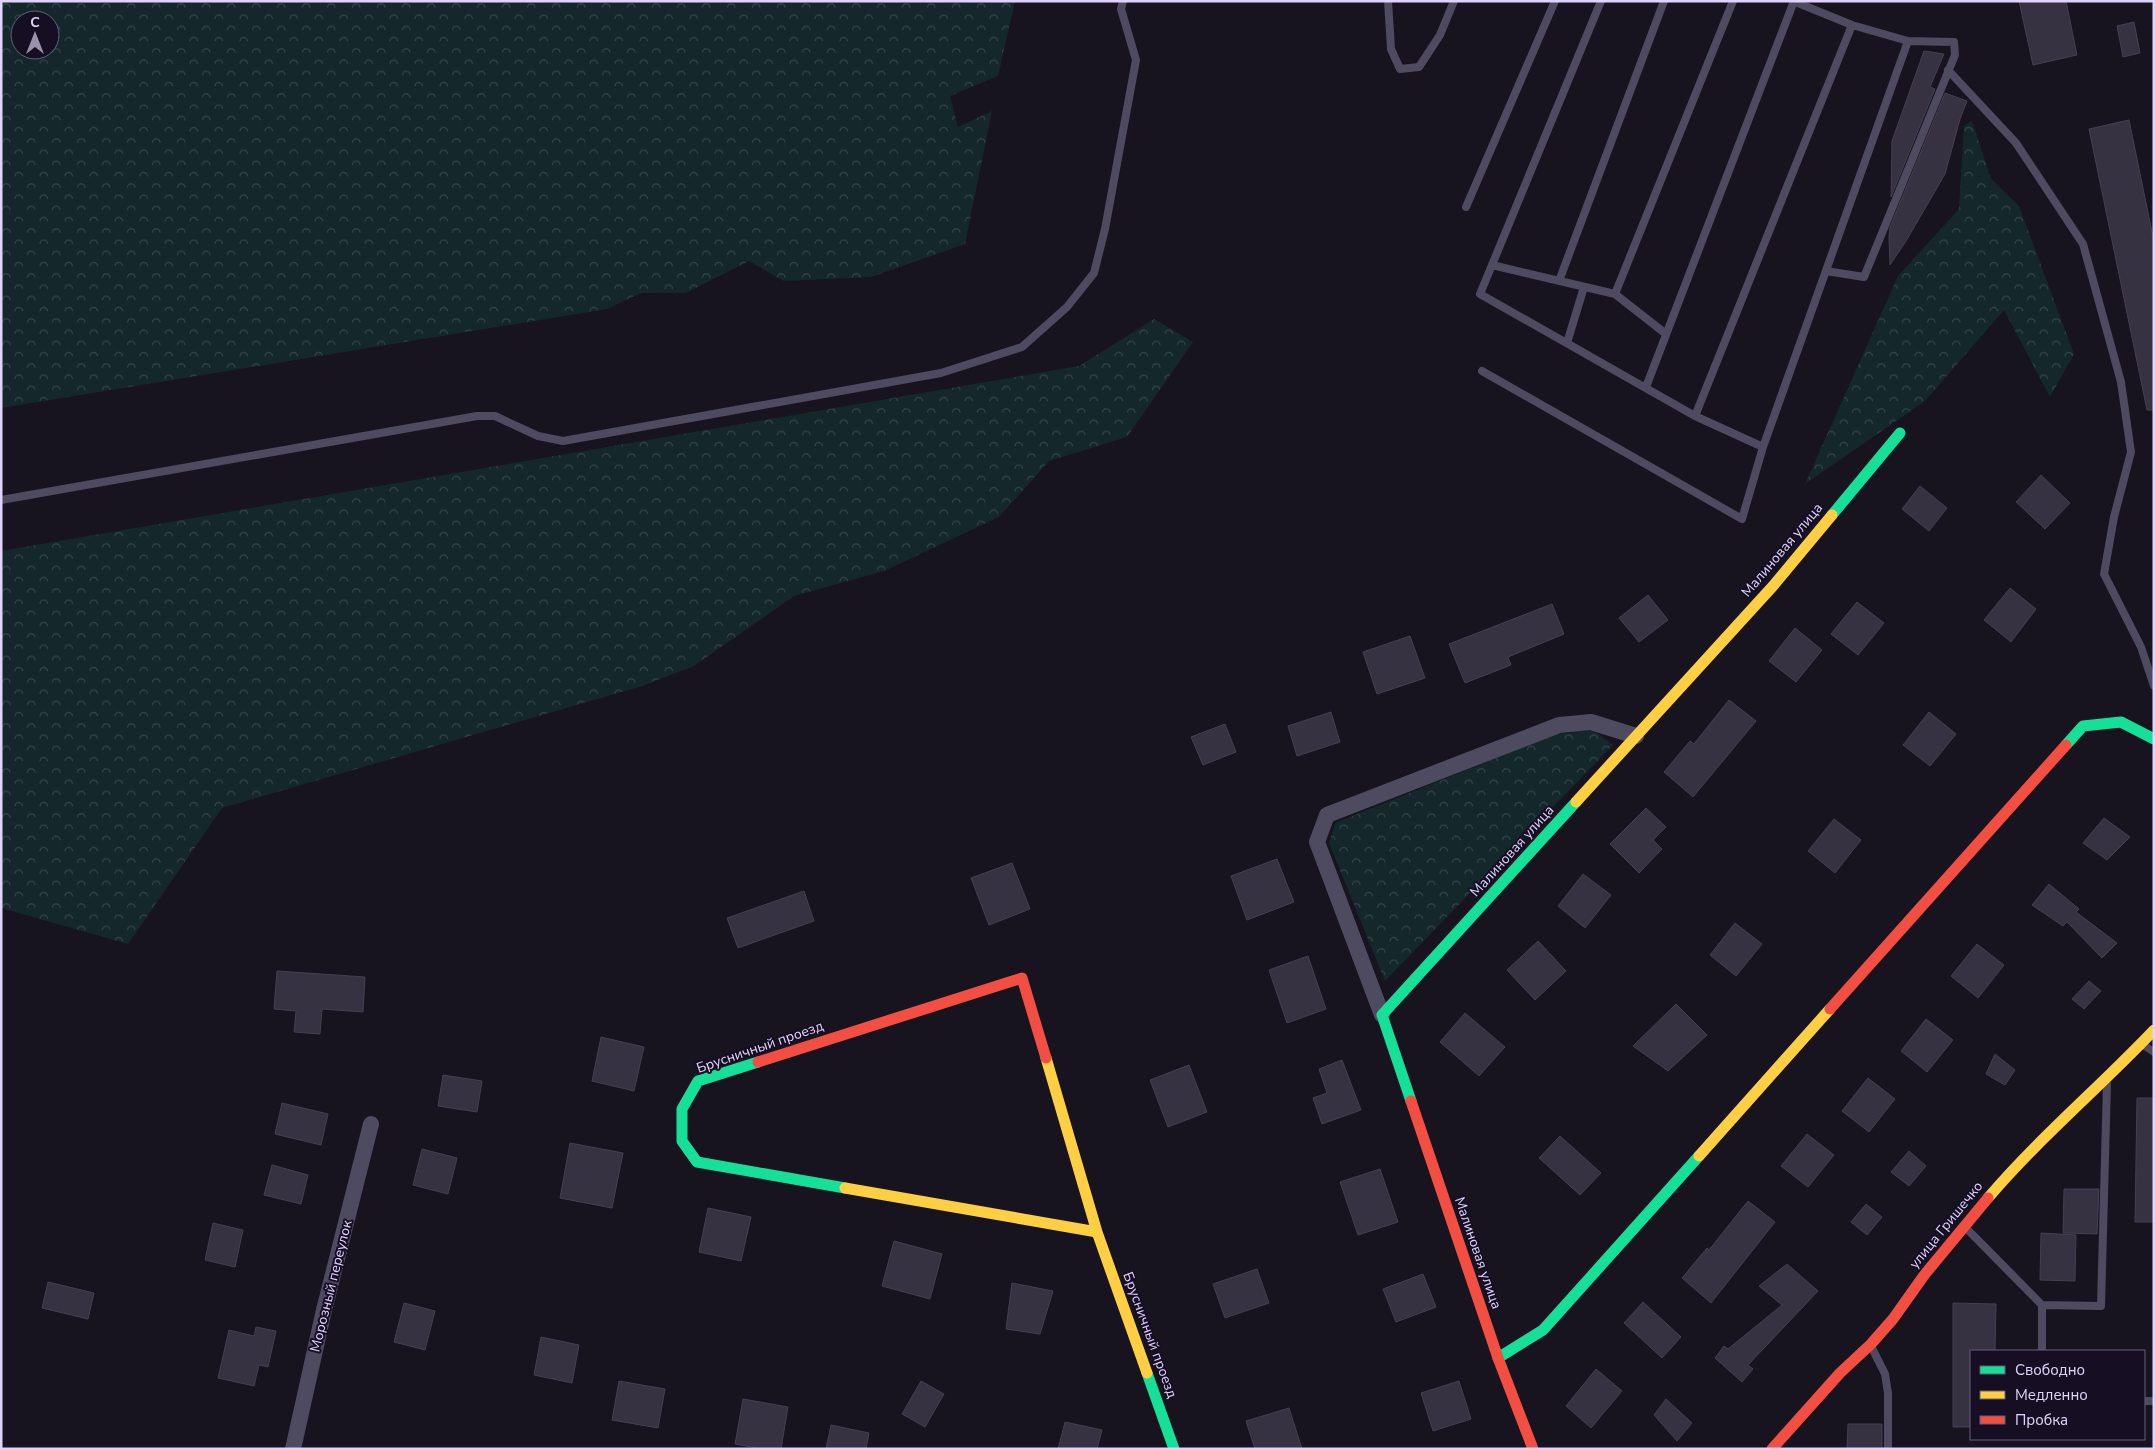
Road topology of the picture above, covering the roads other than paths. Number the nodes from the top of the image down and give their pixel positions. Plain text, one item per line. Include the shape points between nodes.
1 (1123, 1) edge
2 (1388, 1) edge
3 (1454, 1) edge
4 (1555, 1) edge
5 (1601, 1) edge
6 (1664, 1) edge
7 (1733, 1) edge
8 (1794, 1) edge
9 (1852, 25) junction
10 (1908, 41) junction
11 (1948, 70) junction
12 (1466, 207) dead end
13 (1492, 265) junction
14 (1826, 272) junction
15 (1559, 281) junction
16 (1584, 287) junction
17 (1615, 294) junction
18 (1666, 334) junction
19 (1567, 343) junction
20 (1482, 371) dead end
21 (1646, 387) junction
22 (1695, 416) junction
23 (1900, 434) dead end
24 (1763, 447) junction
25 (1, 500) edge
26 (2154, 686) edge
27 (1636, 736) junction
28 (2154, 739) edge
29 (1382, 1015) junction
30 (2154, 1030) edge
31 (2141, 1044) junction
32 (2154, 1052) edge
33 (2108, 1078) junction
34 (371, 1124) dead end
35 (1964, 1226) junction
36 (1097, 1232) junction
37 (2042, 1305) junction
38 (1870, 1344) junction
39 (2042, 1350) edge
40 (1498, 1358) junction
41 (293, 1449) edge
42 (1174, 1449) edge
43 (1533, 1449) edge
44 (1772, 1449) edge
45 (1888, 1449) edge

1 - 25 lane via 1121,9 1136,60 1094,273 1067,307 1022,347 941,374 563,441 538,436 495,416 477,416
2 - 3 lane via 1391,49 1400,69 1419,67 1440,35
4 - 12 lane
5 - 13 lane
6 - 15 lane
7 - 17 lane
8 - 9 lane
8 - 18 lane
9 - 10 lane
9 - 22 lane
10 - 11 lane via 1954,42 1955,55
10 - 14 lane
11 - 14 lane via 1864,277
11 - 26 lane via 2016,143 2084,244 2121,382 2130,452 2104,574 2141,647
13 - 15 lane
13 - 19 lane via 1480,294
14 - 24 lane
15 - 16 lane
16 - 17 lane
16 - 19 lane
17 - 18 lane
18 - 21 lane
19 - 21 lane
20 - 24 lane via 1742,519
21 - 22 lane
22 - 24 lane
23 - 27 street, Малиновая улица via 1773,586
27 - 29 street, Малиновая улица
27 - 29 street via 1591,722 1559,725 1327,815 1317,842
28 - 40 street via 2121,722 2083,726 1544,1330
29 - 40 street, Малиновая улица
30 - 31 street, улица Гришечко
31 - 32 lane
31 - 33 street, улица Гришечко
33 - 35 street, улица Гришечко via 2010,1172
33 - 37 lane via 2101,1306
34 - 41 street, Морозный переулок
35 - 37 lane
35 - 38 street, улица Гришечко
36 - 36 street, Брусничный проезд via 1022,978 698,1081 682,1109 682,1141 697,1162
36 - 42 street, Брусничный проезд
37 - 39 lane
38 - 44 street, улица Гришечко
38 - 45 lane via 1885,1374
40 - 43 street, Малиновая улица

